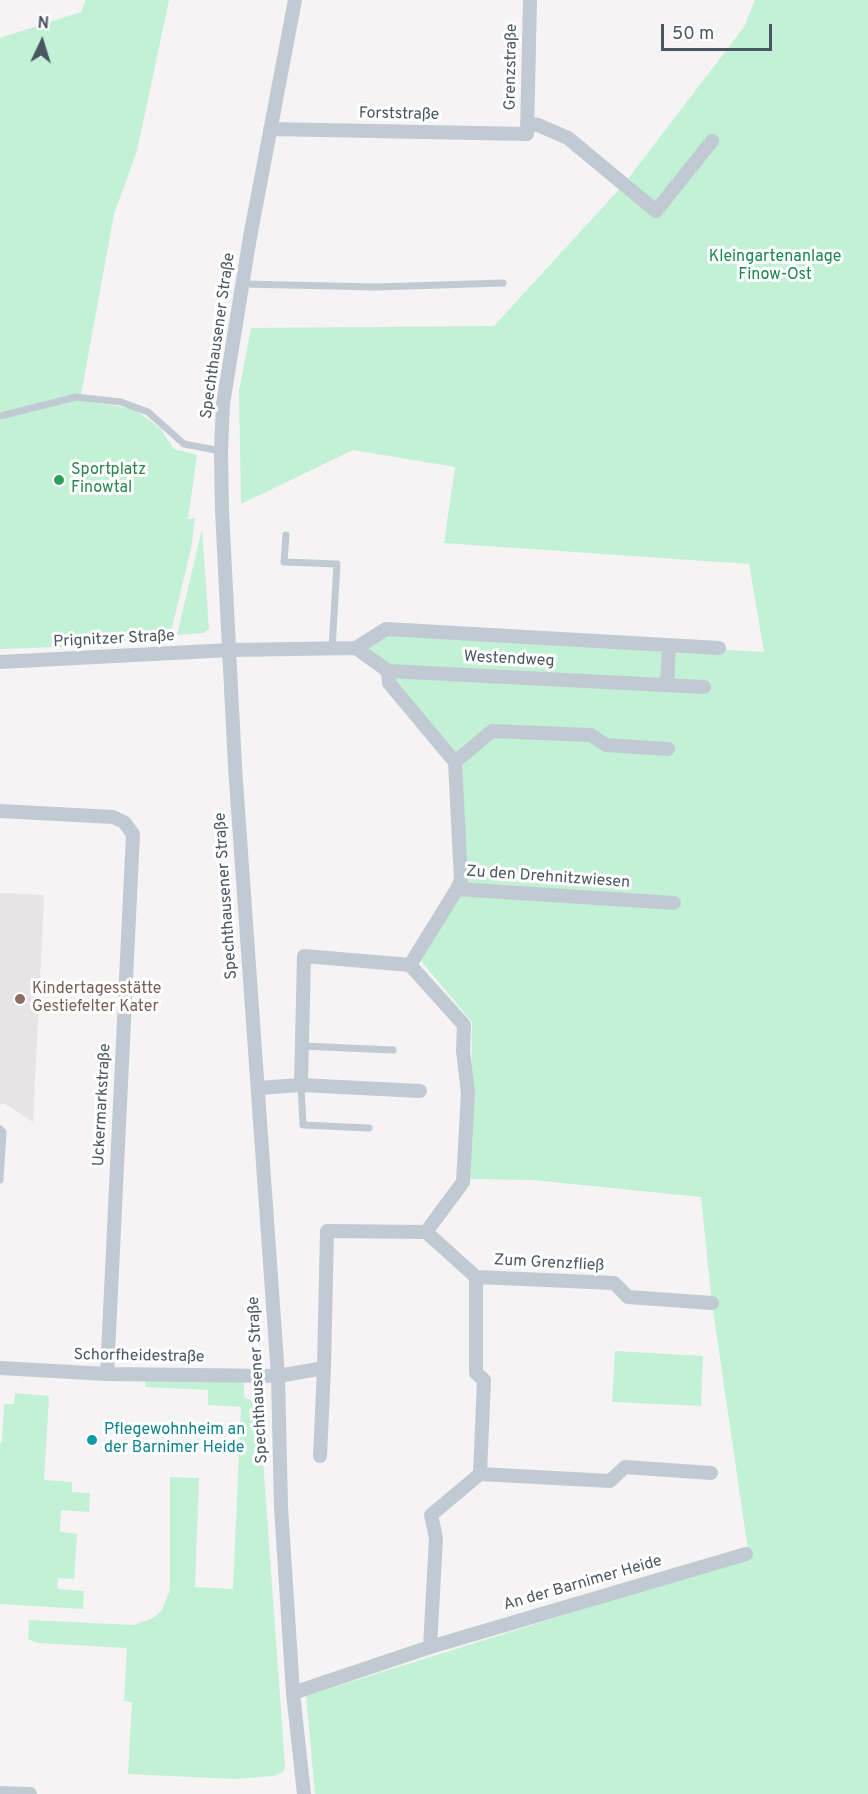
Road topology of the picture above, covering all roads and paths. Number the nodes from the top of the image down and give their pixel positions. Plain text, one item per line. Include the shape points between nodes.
1 (295, 0) edge
2 (530, 0) edge
3 (270, 129) junction
4 (527, 129) junction
5 (712, 141) dead end
6 (503, 283) dead end
7 (243, 284) junction
8 (0, 416) edge
9 (221, 451) junction
10 (286, 535) dead end
11 (669, 646) junction
12 (356, 648) junction
13 (719, 648) dead end
14 (332, 649) junction
15 (230, 650) junction
16 (0, 662) edge
17 (388, 671) junction
18 (667, 685) junction
19 (704, 687) dead end
20 (668, 749) dead end
21 (454, 762) junction
22 (0, 811) edge
23 (457, 889) junction
24 (674, 903) dead end
25 (410, 964) junction
26 (302, 1046) junction
27 (393, 1050) dead end
28 (301, 1085) junction
29 (258, 1088) junction
30 (420, 1090) dead end
31 (369, 1128) dead end
32 (0, 1129) edge
33 (0, 1180) edge
34 (426, 1232) junction
35 (476, 1277) junction
36 (712, 1303) dead end
37 (0, 1368) edge
38 (324, 1368) junction
39 (107, 1374) junction
40 (278, 1376) junction
41 (320, 1456) dead end
42 (711, 1473) dead end
43 (480, 1474) junction
44 (746, 1554) dead end
45 (430, 1647) junction
46 (292, 1693) junction
47 (0, 1792) edge
48 (301, 1792) edge
49 (30, 1794) edge

1 - 3 street, Spechthausener Straße
2 - 4 street, Grenzstraße
3 - 4 street, Forststraße
3 - 7 street, Spechthausener Straße
4 - 5 street, Forststraße via 538,124 568,138 656,211
6 - 7 lane via 376,287
7 - 9 street, Spechthausener Straße via 223,404
8 - 9 lane via 76,397 121,402 148,412 184,444
9 - 15 street, Spechthausener Straße
10 - 14 lane via 284,562 337,564
11 - 12 street, Westendweg via 386,629
11 - 13 street, Westendweg
11 - 18 street
12 - 14 street, Westendweg
12 - 17 street
14 - 15 street, Westendweg
15 - 16 street, Prignitzer Straße
15 - 29 street, Spechthausener Straße
17 - 18 street, Westendweg
17 - 21 street via 389,683
18 - 19 street, Westendweg
20 - 21 street via 606,745 591,735 492,731
21 - 23 street via 461,880
22 - 39 street, Uckermarkstraße via 113,817 124,822 133,834
23 - 24 street, Zu den Drehnitzwiesen
23 - 25 street, Zu den Drehnitzwiesen
25 - 26 street via 304,956
25 - 34 street via 464,1025 468,1094 463,1182
26 - 27 lane
26 - 28 street
28 - 29 street
28 - 30 street
28 - 31 lane via 303,1125
29 - 40 street, Spechthausener Straße
32 - 33 lane
34 - 35 street, Zum Grenzfließ
34 - 38 street via 327,1231
35 - 36 street, Zum Grenzfließ via 614,1283 628,1297
35 - 43 street via 476,1373 484,1380
37 - 39 street, Schorfheidestraße
38 - 40 street
38 - 41 street
39 - 40 street, Schorfheidestraße
40 - 46 street, Spechthausener Straße
42 - 43 street via 625,1467 610,1481
43 - 45 street via 431,1515 436,1538
44 - 45 street, An der Barnimer Heide
45 - 46 street, An der Barnimer Heide
46 - 48 street, Spechthausener Straße
47 - 49 street

